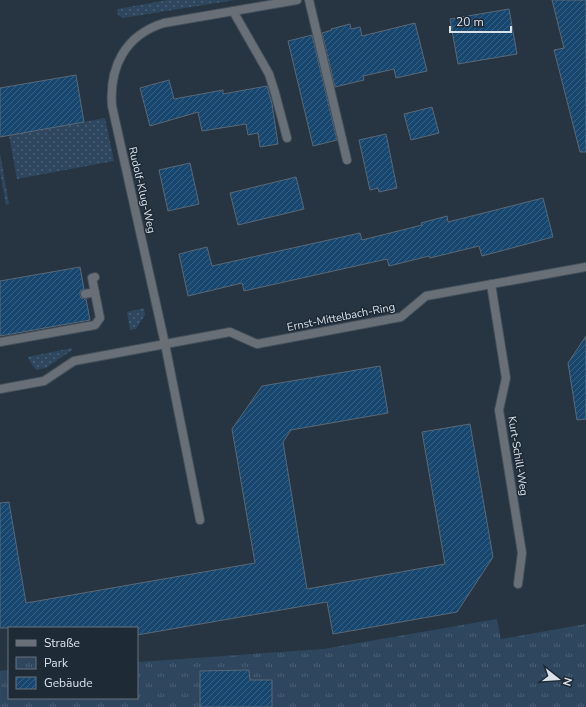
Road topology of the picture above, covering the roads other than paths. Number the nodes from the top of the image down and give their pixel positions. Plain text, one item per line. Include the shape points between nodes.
1 (297, 0) edge
2 (308, 0) edge
3 (233, 11) junction
4 (287, 138) dead end
5 (347, 160) dead end
6 (586, 267) edge
7 (95, 277) dead end
8 (491, 284) junction
9 (95, 292) junction
10 (85, 294) dead end
11 (0, 342) edge
12 (165, 344) junction
13 (0, 389) edge
14 (200, 520) dead end
15 (518, 584) dead end

1 - 3 street
2 - 5 street
3 - 4 street via 269,74
3 - 12 street, Rudolf-Klug-Weg via 152,27 130,43 122,53 116,68 111,95 112,106
6 - 8 street, Ernst-Mittelbach-Ring
7 - 9 street via 92,278
8 - 12 street, Ernst-Mittelbach-Ring via 426,296 401,318 257,344 230,332
8 - 15 street, Kurt-Schill-Weg via 506,378 499,410 522,553
9 - 10 street
9 - 11 street via 100,318 95,325
12 - 13 street, Ernst-Mittelbach-Ring via 74,361 44,381
12 - 14 street

